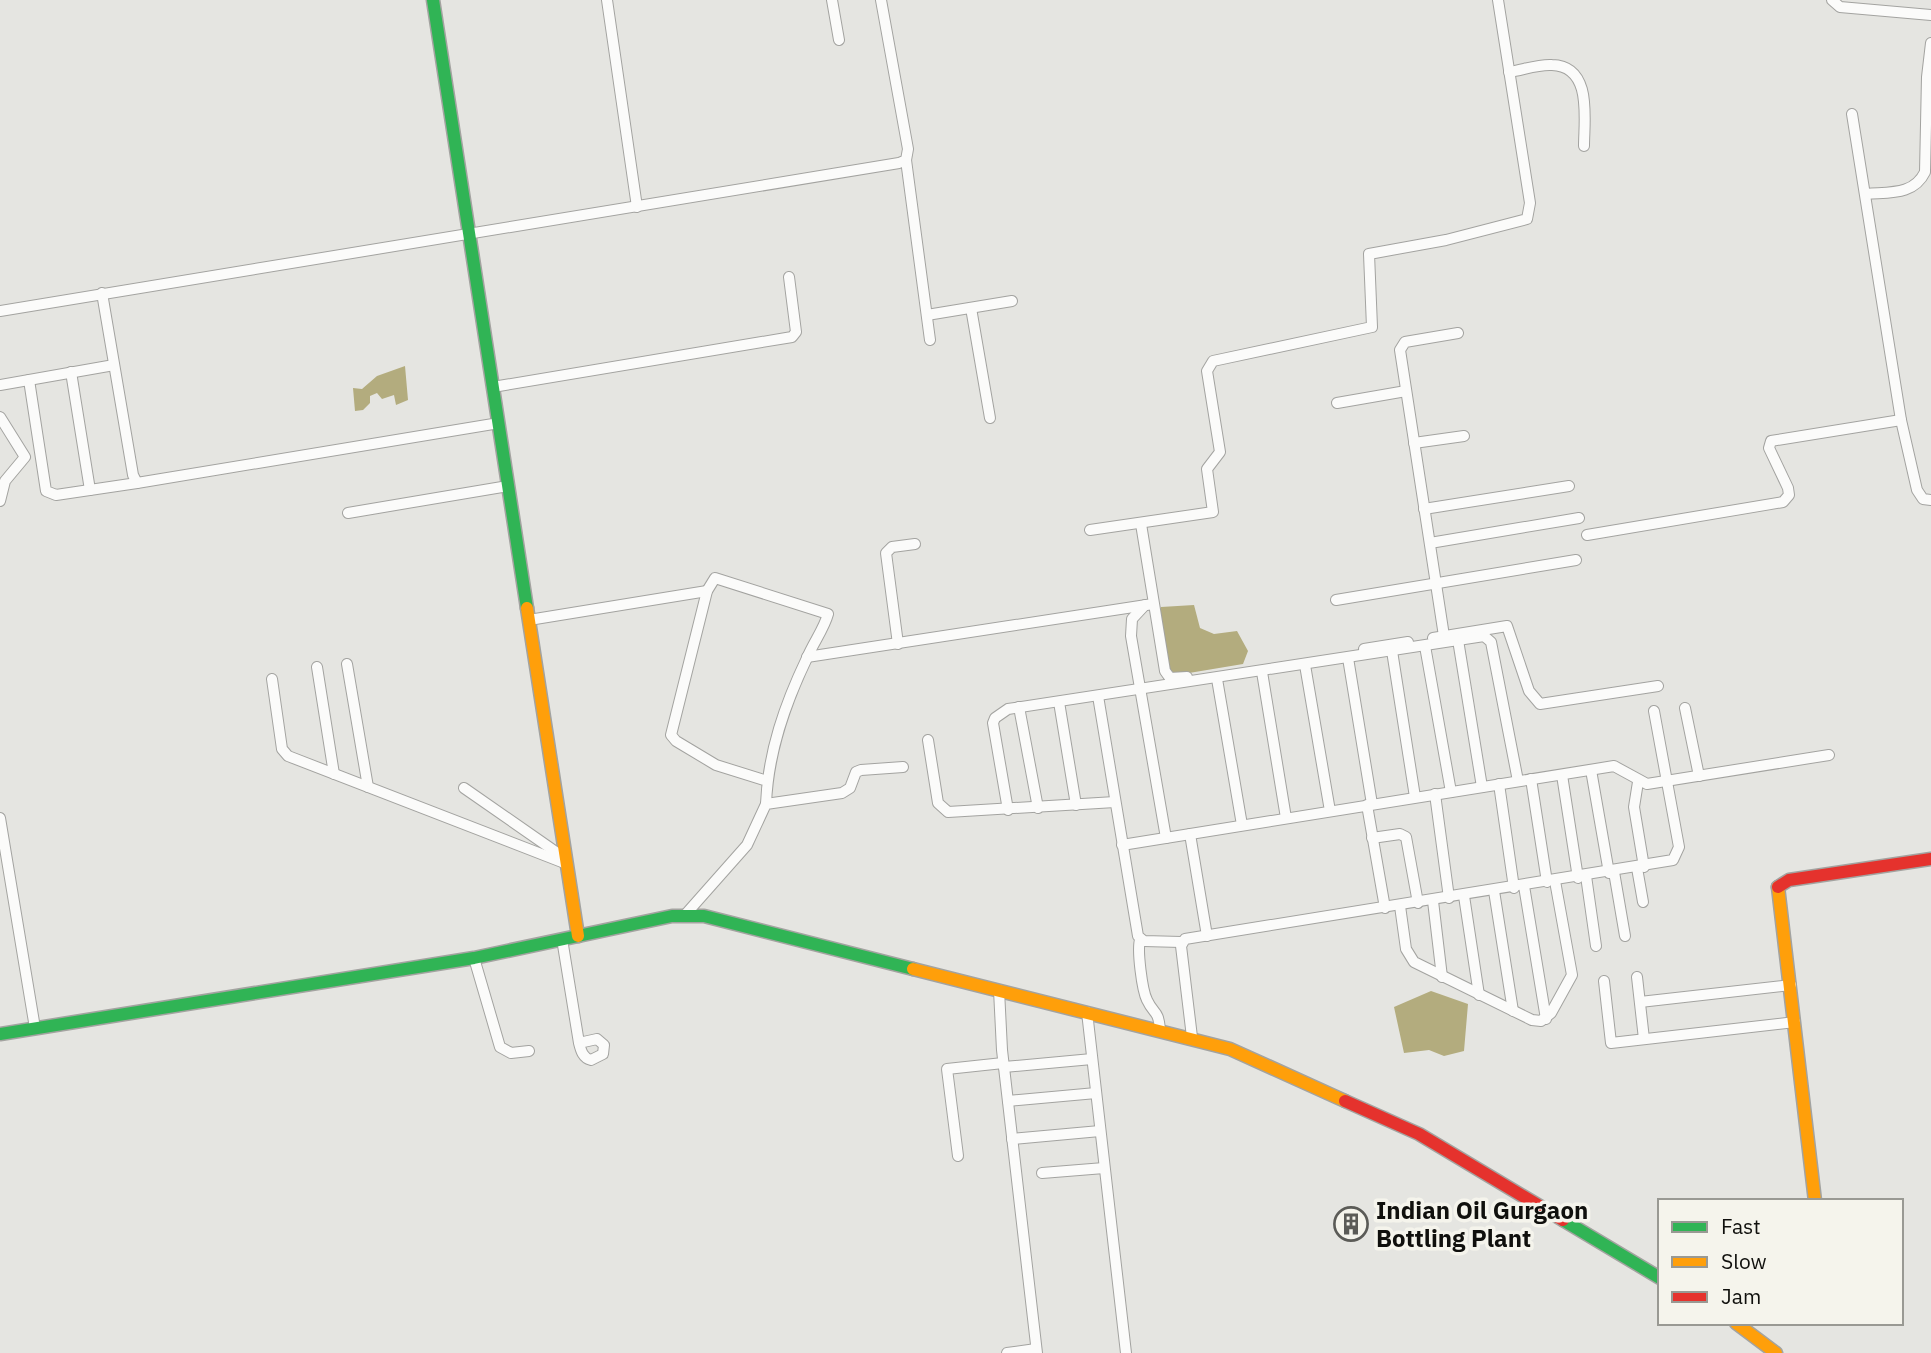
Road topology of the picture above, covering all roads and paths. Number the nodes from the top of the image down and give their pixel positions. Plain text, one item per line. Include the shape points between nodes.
1 (433, 0) edge
2 (607, 0) edge
3 (832, 0) edge
4 (881, 0) edge
5 (1498, 0) edge
6 (1832, 0) edge
7 (1931, 15) edge
8 (839, 40) dead end
9 (1931, 43) edge
10 (1509, 72) junction
11 (1852, 114) dead end
12 (1584, 146) dead end
13 (905, 160) junction
14 (1867, 194) junction
15 (637, 206) junction
16 (469, 232) junction
17 (789, 277) dead end
18 (102, 293) junction
19 (1012, 301) dead end
20 (971, 308) junction
21 (0, 310) edge
22 (927, 315) junction
23 (1458, 333) dead end
24 (930, 340) dead end
25 (114, 365) junction
26 (71, 372) junction
27 (29, 380) junction
28 (0, 385) edge
29 (493, 387) junction
30 (1406, 391) junction
31 (1337, 402) dead end
32 (0, 417) edge
33 (989, 418) dead end
34 (1901, 420) junction
35 (499, 423) junction
36 (1464, 436) dead end
37 (1414, 443) junction
38 (25, 457) junction
39 (43, 474) junction
40 (137, 483) junction
41 (508, 486) junction
42 (1569, 486) dead end
43 (90, 490) junction
44 (1931, 500) edge
45 (0, 501) edge
46 (1424, 509) junction
47 (348, 513) dead end
48 (1579, 518) dead end
49 (1141, 524) junction
50 (1090, 530) dead end
51 (1587, 536) dead end
52 (1430, 543) junction
53 (915, 544) dead end
54 (1576, 560) dead end
55 (1436, 583) junction
56 (707, 591) junction
57 (1336, 600) dead end
58 (1149, 604) junction
59 (529, 620) junction
60 (1444, 636) junction
61 (1458, 640) junction
62 (898, 645) junction
63 (1425, 646) junction
64 (1392, 651) junction
65 (807, 657) junction
66 (1348, 658) junction
67 (347, 664) dead end
68 (1304, 665) junction
69 (317, 667) dead end
70 (1262, 672) junction
71 (272, 679) dead end
72 (1217, 679) junction
73 (1658, 685) dead end
74 (1141, 691) junction
75 (1098, 696) junction
76 (1059, 702) junction
77 (1019, 707) junction
78 (1685, 708) dead end
79 (1654, 710) dead end
80 (928, 740) dead end
81 (1829, 755) dead end
82 (903, 767) dead end
83 (1591, 770) junction
84 (334, 774) junction
85 (1562, 775) junction
86 (1699, 776) junction
87 (1531, 779) junction
88 (767, 781) junction
89 (1518, 781) junction
90 (1667, 781) junction
91 (1638, 782) junction
92 (1499, 784) junction
93 (368, 787) junction
94 (1482, 787) junction
95 (464, 788) dead end
96 (1451, 792) junction
97 (1435, 794) junction
98 (1415, 797) junction
99 (1115, 803) junction
100 (766, 804) junction
101 (1076, 805) junction
102 (1369, 805) junction
103 (1038, 808) junction
104 (1008, 810) junction
105 (1330, 811) junction
106 (0, 818) edge
107 (1286, 818) junction
108 (1242, 825) junction
109 (1190, 834) junction
110 (1166, 838) junction
111 (1372, 838) junction
112 (1122, 845) junction
113 (1931, 859) edge
114 (566, 861) junction
115 (1640, 867) junction
116 (1611, 873) junction
117 (1582, 877) junction
118 (1551, 882) junction
119 (1519, 887) junction
120 (1494, 891) junction
121 (1464, 896) junction
122 (1449, 898) junction
123 (1433, 901) junction
124 (1643, 902) dead end
125 (1418, 903) junction
126 (1400, 906) junction
127 (1385, 908) junction
128 (685, 915) junction
129 (578, 936) junction
130 (1208, 936) junction
131 (1625, 936) dead end
132 (562, 939) junction
133 (1140, 940) junction
134 (1181, 942) junction
135 (1596, 946) dead end
136 (474, 958) junction
137 (1442, 977) junction
138 (1637, 977) dead end
139 (1604, 981) dead end
140 (1791, 985) junction
141 (999, 990) junction
142 (1479, 995) junction
143 (1640, 1003) junction
144 (1513, 1011) junction
145 (1087, 1012) junction
146 (1546, 1019) junction
147 (1795, 1022) junction
148 (35, 1028) junction
149 (1160, 1030) junction
150 (0, 1034) edge
151 (1192, 1037) junction
152 (1644, 1039) junction
153 (579, 1043) dead end
154 (528, 1051) dead end
155 (1092, 1059) junction
156 (1003, 1065) junction
157 (1096, 1093) junction
158 (1007, 1101) junction
159 (1100, 1131) junction
160 (1012, 1139) junction
161 (958, 1156) dead end
162 (1104, 1168) junction
163 (1042, 1173) dead end
164 (1815, 1199) edge
165 (1658, 1277) edge
166 (1739, 1325) edge
167 (1037, 1351) edge
168 (1007, 1353) edge
169 (1126, 1353) edge
170 (1776, 1353) edge

1 - 16 street
2 - 15 street
3 - 8 street
4 - 13 street via 908,149
5 - 10 street
6 - 7 street via 1840,7
9 - 14 street via 1924,172 1919,184 1910,190
10 - 12 street via 1550,64 1577,78 1583,89
10 - 49 street via 1530,203 1527,219 1369,254 1372,327 1213,361 1207,371 1220,452 1207,469 1213,512
11 - 14 street
13 - 15 street
13 - 22 street
14 - 34 street
15 - 16 street
16 - 18 street
16 - 29 street
17 - 29 street via 796,332 792,337
18 - 21 street
18 - 25 street
19 - 20 street
20 - 22 street
20 - 33 street
22 - 24 street
23 - 30 street via 1401,344
25 - 26 street
25 - 40 street
26 - 27 street
26 - 43 street
27 - 28 street
27 - 39 street
29 - 35 street
30 - 31 street
30 - 37 street
32 - 38 street
34 - 44 street via 1917,490 1923,499
34 - 51 street via 1771,441 1769,448 1788,488 1783,502
35 - 40 street
35 - 41 street
36 - 37 street
37 - 46 street
38 - 39 street
38 - 45 street via 5,481
39 - 43 street via 50,494
40 - 43 street
41 - 47 street
41 - 59 street
42 - 46 street
46 - 52 street
48 - 52 street
49 - 50 street
49 - 58 street
52 - 55 street
53 - 62 street via 892,547 886,553
54 - 55 street
55 - 57 street
55 - 60 street
56 - 59 street
56 - 65 street via 710,581 721,578 826,611 828,617
56 - 88 street via 671,735 716,765
58 - 60 street via 1170,678
58 - 62 street
58 - 74 street via 1134,616 1131,625
59 - 114 street
60 - 73 street via 1507,626 1529,691 1540,704
61 - 63 street
61 - 89 street via 1484,636 1491,642
61 - 94 street
62 - 65 street
63 - 64 street
63 - 96 street
64 - 66 street
64 - 98 street
65 - 88 street via 777,733
66 - 68 street
66 - 102 street
67 - 93 street
68 - 70 street
68 - 105 street
69 - 84 street
70 - 72 street
70 - 107 street
71 - 84 street via 284,753
72 - 74 street
72 - 108 street
74 - 75 street
74 - 110 street
75 - 76 street
75 - 99 street
76 - 77 street
76 - 101 street
77 - 103 street
77 - 104 street via 1000,713 993,723
78 - 86 street
79 - 90 street
80 - 104 street via 943,810 956,814
81 - 86 street
82 - 100 street via 856,772 850,788 842,793
83 - 85 street
83 - 91 street via 1619,767
83 - 116 street
84 - 93 street
85 - 87 street
85 - 117 street
86 - 90 street
87 - 89 street
87 - 118 street
88 - 100 street
89 - 92 street
90 - 91 street
90 - 115 street via 1678,855 1670,862
91 - 115 street via 1634,807
92 - 94 street
92 - 119 street
93 - 114 street
94 - 96 street
95 - 114 street
96 - 97 street
97 - 98 street
97 - 122 street
98 - 102 street
99 - 101 street
99 - 112 street
100 - 128 street via 740,854
101 - 103 street
102 - 105 street
102 - 111 street
103 - 104 street
105 - 107 street
106 - 148 street
107 - 108 street
108 - 109 street
109 - 110 street
109 - 130 street
110 - 112 street
111 - 125 street via 1406,837
111 - 127 street
112 - 133 street
113 - 140 street via 1779,884
114 - 129 street
115 - 116 street
115 - 124 street
116 - 117 street
116 - 131 street
117 - 118 street
117 - 135 street
118 - 119 street
118 - 146 street via 1572,975
119 - 120 street
119 - 146 street
120 - 121 street
120 - 144 street
121 - 122 street
121 - 142 street
122 - 123 street
123 - 125 street
123 - 137 street
125 - 126 street
126 - 127 street
126 - 137 street via 1410,959
127 - 130 street
128 - 129 street
128 - 141 street via 722,919
129 - 132 street
130 - 134 street
132 - 136 street
132 - 153 street
133 - 134 street
133 - 149 street via 1147,999 1158,1013
134 - 151 street
136 - 148 street
136 - 154 street via 500,1047 511,1053
137 - 142 street
138 - 143 street
139 - 152 street via 1611,1043
140 - 143 street
140 - 147 street
141 - 145 street
141 - 156 street
142 - 144 street
143 - 152 street
144 - 146 street via 1532,1020
145 - 149 street
145 - 155 street
147 - 152 street
147 - 164 street
148 - 150 street
149 - 151 street
151 - 165 street via 1242,1053 1419,1135
155 - 156 street
155 - 157 street
156 - 158 street
156 - 161 street via 947,1069
157 - 158 street
157 - 159 street
158 - 160 street
159 - 160 street
159 - 162 street
160 - 167 street
162 - 163 street
162 - 169 street
166 - 170 street
167 - 168 street

